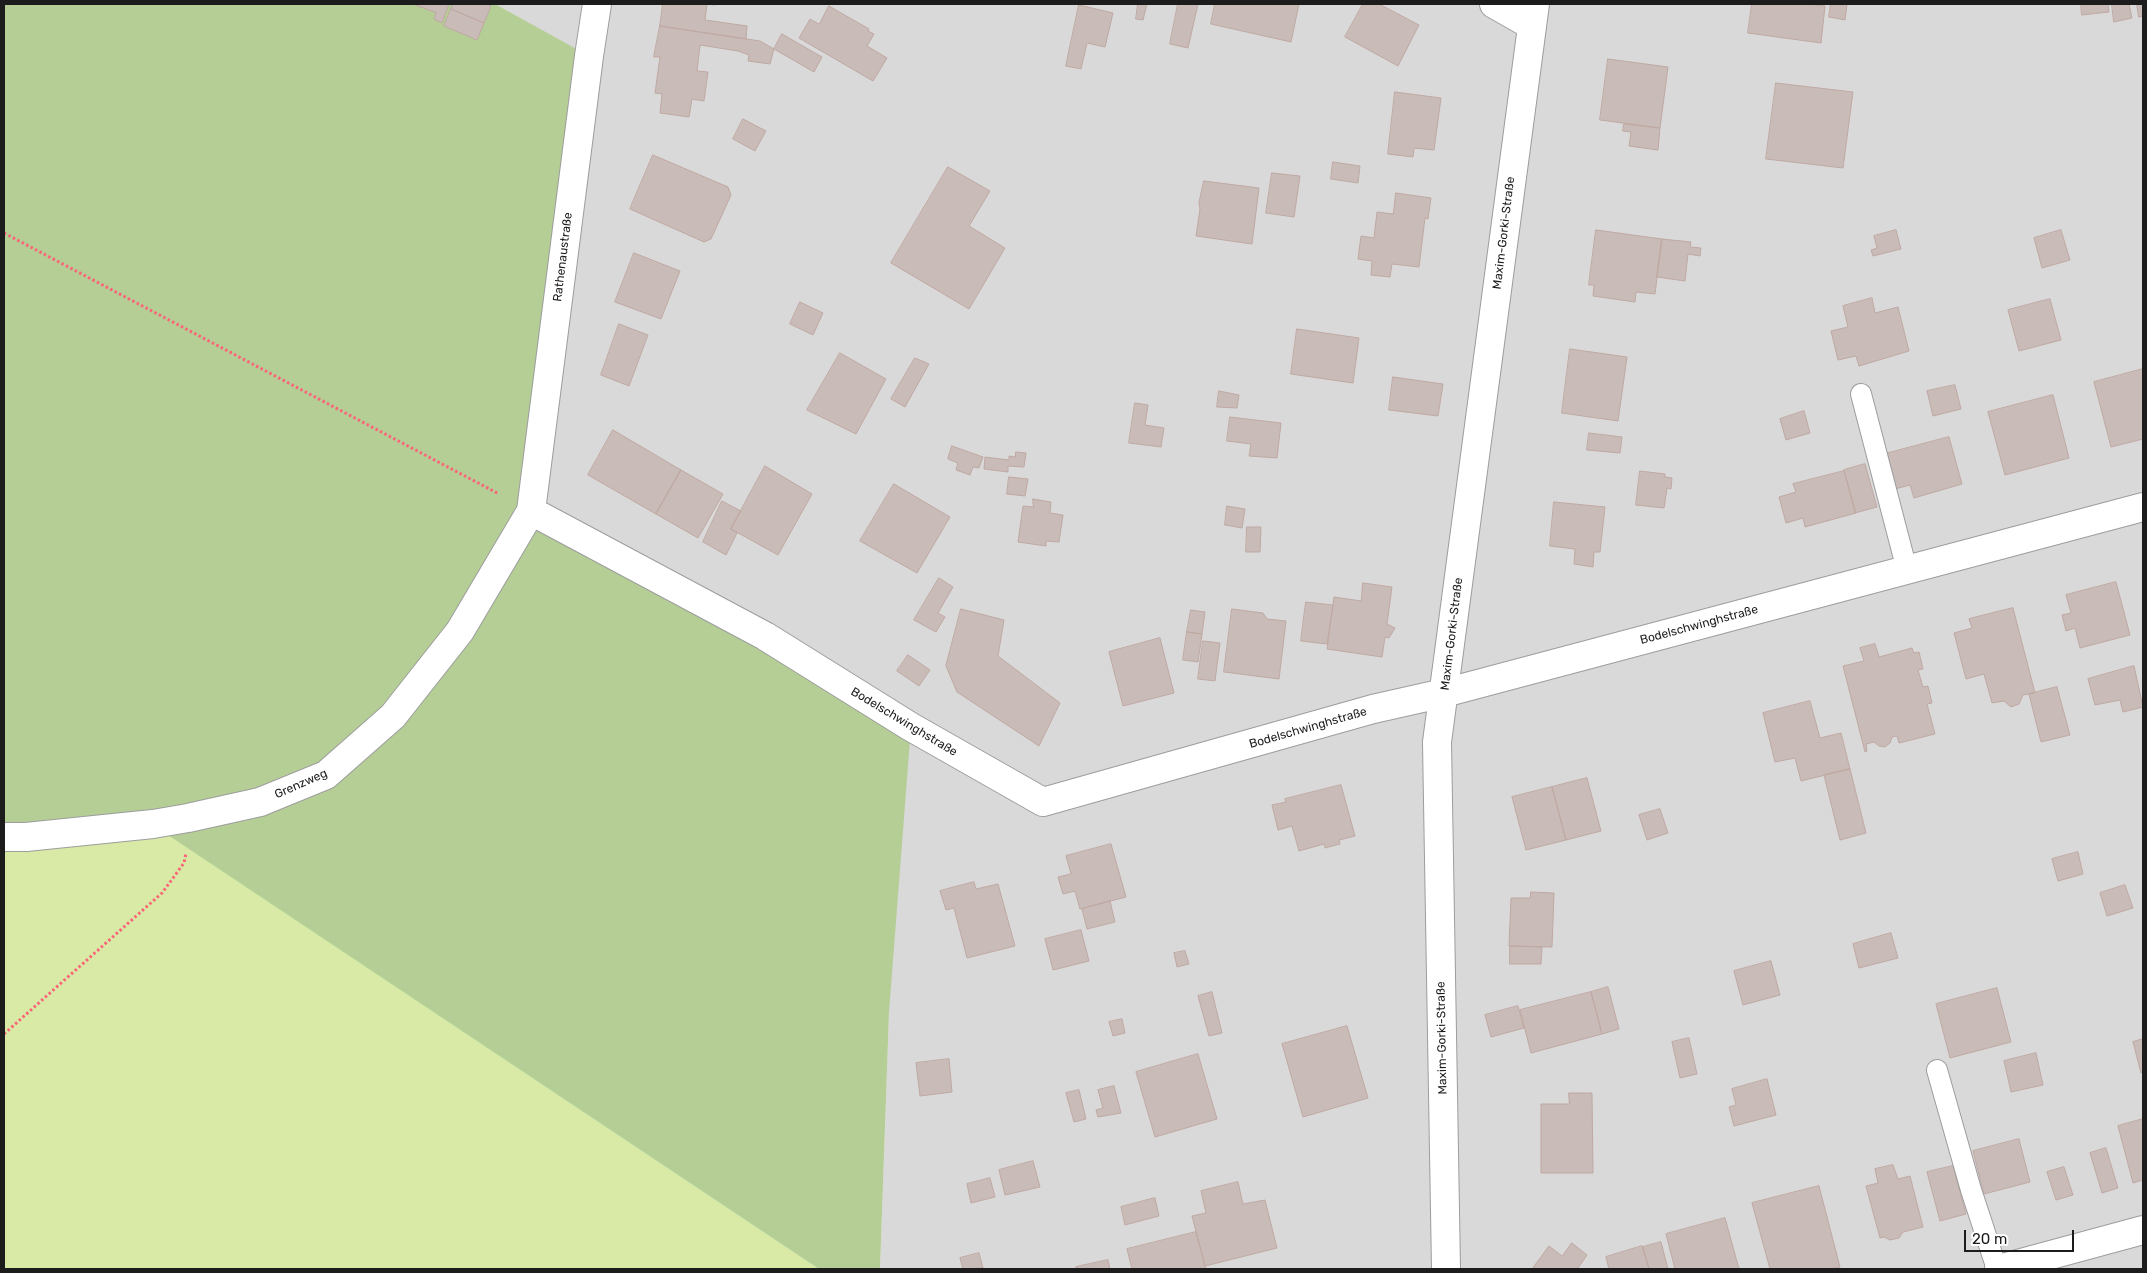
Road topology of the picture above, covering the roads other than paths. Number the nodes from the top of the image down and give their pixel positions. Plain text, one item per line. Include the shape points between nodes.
1 (597, 4) edge
2 (1494, 4) edge
3 (1533, 14) edge
4 (1861, 394) dead end
5 (2143, 507) edge
6 (530, 511) junction
7 (1907, 570) junction
8 (1444, 693) junction
9 (4, 838) edge
10 (1937, 1070) dead end
11 (2143, 1230) edge
12 (1446, 1269) edge
13 (1998, 1269) edge

1 - 6 street, Rathenaustraße
2 - 3 street
3 - 8 street, Maxim-Gorki-Straße
4 - 7 lane
5 - 7 street, Bodelschwinghstraße
6 - 8 street, Bodelschwinghstraße via 765,636 911,727 1044,802 1373,709
6 - 9 street, Grenzweg via 460,631 393,716 326,775 260,802 188,818
7 - 8 street, Bodelschwinghstraße
8 - 12 street, Maxim-Gorki-Straße via 1437,742
10 - 13 lane via 1971,1190
11 - 13 street

